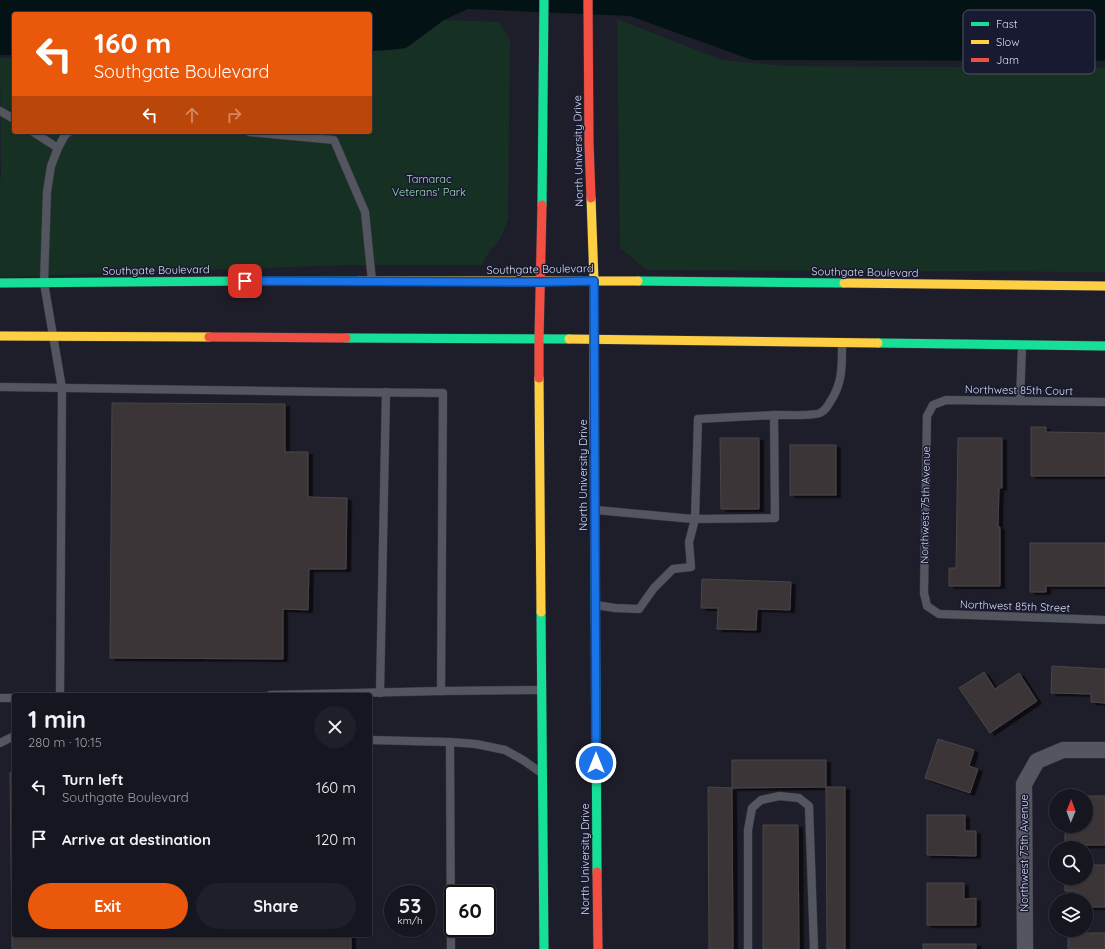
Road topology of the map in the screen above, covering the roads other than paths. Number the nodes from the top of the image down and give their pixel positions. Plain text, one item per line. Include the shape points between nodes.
1 (544, 0) edge
2 (588, 0) edge
3 (0, 111) edge
4 (12, 119) edge
5 (36, 134) edge
6 (66, 134) edge
7 (270, 134) edge
8 (58, 148) junction
9 (594, 281) junction
10 (372, 282) junction
11 (540, 282) junction
12 (0, 283) edge
13 (44, 283) junction
14 (1105, 286) edge
15 (0, 336) edge
16 (53, 336) junction
17 (539, 339) junction
18 (594, 340) junction
19 (842, 343) junction
20 (1022, 345) junction
21 (1105, 346) edge
22 (0, 387) edge
23 (62, 388) junction
24 (386, 392) junction
25 (1020, 401) junction
26 (1105, 402) edge
27 (933, 405) joint
28 (774, 415) junction
29 (595, 510) junction
30 (695, 519) junction
31 (596, 605) junction
32 (927, 606) joint
33 (1105, 620) edge
34 (543, 690) junction
35 (441, 691) junction
36 (60, 693) edge
37 (372, 693) edge
38 (380, 693) junction
39 (0, 698) edge
40 (12, 698) edge
41 (12, 737) edge
42 (372, 740) edge
43 (450, 742) junction
44 (0, 744) edge
45 (1105, 750) edge
46 (543, 774) junction
47 (544, 930) junction
48 (450, 949) edge
49 (544, 949) edge
50 (549, 949) edge
51 (598, 949) edge
52 (748, 949) edge
53 (814, 949) edge
54 (1025, 949) edge

1 - 11 main road
2 - 9 main road, North University Drive via 589,143
3 - 4 lane
5 - 8 lane
6 - 8 lane
7 - 10 lane via 334,140 365,212
8 - 13 lane via 51,166 47,192
9 - 11 main road, Southgate Boulevard
9 - 14 main road, Southgate Boulevard
9 - 18 main road, North University Drive
10 - 11 main road, Southgate Boulevard
10 - 13 main road, Southgate Boulevard
11 - 17 main road
12 - 13 main road, Southgate Boulevard
13 - 16 lane
15 - 16 main road
16 - 17 main road
16 - 23 lane
17 - 18 main road
17 - 34 main road
18 - 19 main road
18 - 29 main road, North University Drive
19 - 20 main road
19 - 28 lane via 840,384 827,407 819,414
20 - 21 main road
20 - 25 lane
22 - 23 lane
23 - 24 lane
23 - 36 lane
24 - 35 lane via 443,393
24 - 38 lane
25 - 26 lane, Northwest 85th Court
25 - 27 lane, Northwest 85th Court via 946,400
27 - 32 lane, Northwest 75th Avenue via 927,416 924,593
28 - 30 lane via 698,419
28 - 30 lane via 775,518
29 - 30 lane
29 - 31 main road, North University Drive
30 - 31 lane via 689,542 691,567 673,569 638,609
31 - 51 main road, North University Drive
32 - 33 lane, Northwest 85th Street via 939,614
34 - 35 lane
34 - 46 main road
35 - 38 lane
37 - 38 lane
39 - 40 lane
41 - 44 lane
42 - 43 lane
43 - 46 lane via 505,750
43 - 48 lane
45 - 54 street, Northwest 75th Avenue via 1063,750 1037,761 1024,784
46 - 47 main road
47 - 49 main road
47 - 50 main road
52 - 53 lane via 748,830 752,808 761,800 779,796 799,798 809,806

